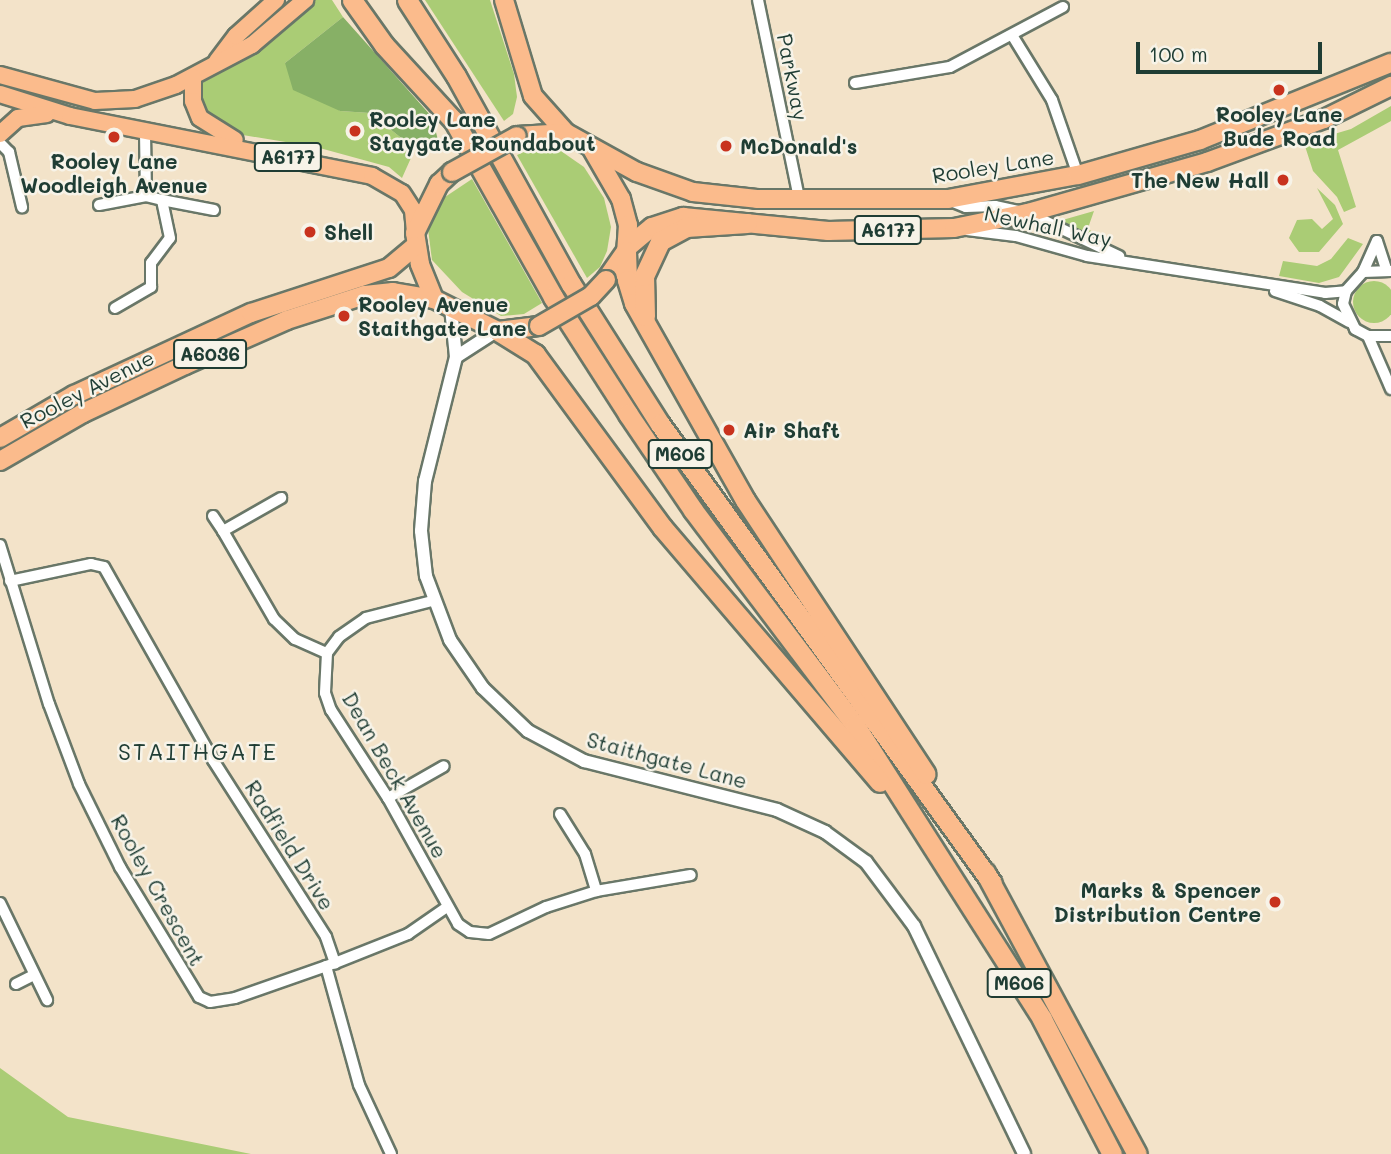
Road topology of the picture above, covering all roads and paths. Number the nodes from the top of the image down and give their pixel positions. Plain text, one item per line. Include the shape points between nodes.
1 (276, 0) edge
2 (304, 0) edge
3 (352, 0) edge
4 (407, 0) edge
5 (504, 0) edge
6 (758, 0) edge
7 (1063, 7) dead end
8 (1012, 35) junction
9 (1391, 62) edge
10 (214, 66) junction
11 (0, 75) edge
12 (192, 77) junction
13 (855, 83) dead end
14 (1391, 86) edge
15 (0, 94) edge
16 (71, 116) junction
17 (145, 130) junction
18 (566, 133) junction
19 (0, 134) edge
20 (0, 143) edge
21 (592, 149) junction
22 (264, 152) junction
23 (1078, 175) junction
24 (146, 196) junction
25 (162, 200) junction
26 (948, 200) junction
27 (800, 202) junction
28 (99, 205) dead end
29 (22, 207) dead end
30 (214, 210) dead end
31 (1028, 213) junction
32 (747, 223) junction
33 (954, 228) junction
34 (415, 240) junction
35 (627, 249) junction
36 (1134, 262) junction
37 (1389, 270) edge
38 (1363, 272) junction
39 (1218, 275) junction
40 (1346, 291) junction
41 (434, 299) junction
42 (115, 307) dead end
43 (451, 308) junction
44 (645, 320) junction
45 (1349, 322) junction
46 (497, 331) junction
47 (1391, 336) edge
48 (1367, 337) junction
49 (456, 357) junction
50 (1391, 389) edge
51 (0, 438) edge
52 (0, 461) edge
53 (281, 498) dead end
54 (213, 516) dead end
55 (223, 531) junction
56 (0, 545) edge
57 (10, 581) junction
58 (432, 601) junction
59 (327, 653) junction
60 (444, 766) dead end
61 (388, 798) junction
62 (560, 814) dead end
63 (914, 819) junction
64 (691, 875) dead end
65 (992, 883) junction
66 (596, 891) junction
67 (0, 903) edge
68 (447, 907) junction
69 (330, 964) junction
70 (34, 975) junction
71 (16, 984) dead end
72 (47, 1000) dead end
73 (391, 1154) edge
74 (1024, 1154) edge
75 (1112, 1154) edge
76 (1137, 1154) edge

1 - 10 main road via 236,36
2 - 10 main road via 252,45
3 - 63 highway, M606 via 384,45 454,121 553,297 628,414 693,510 855,725
4 - 65 highway, M606 via 456,76 571,284 660,424
5 - 18 highway, A6177 via 533,96
6 - 27 street, Parkway
7 - 8 street
8 - 13 street via 950,68
8 - 23 street via 1052,100
9 - 23 highway, Rooley Lane / A6177 via 1200,140
10 - 12 main road
11 - 12 main road via 77,97 135,99
12 - 22 main road via 193,101 207,126
14 - 31 highway, A6177 via 1324,119 1207,162
15 - 16 main road, A6177
16 - 17 main road, A6177
16 - 19 main road via 34,113 18,118
17 - 22 main road, A6177
17 - 24 street
18 - 21 highway, A6177
18 - 34 highway, bridge via 517,136 452,172 439,184
20 - 29 street via 9,152
21 - 27 highway, Rooley Lane / A6177 via 637,172 693,191
21 - 35 highway, A6177 via 625,210
22 - 34 main road, A6177 via 372,176 402,192 413,211
23 - 26 highway, Rooley Lane / A6177
24 - 25 street
24 - 28 street
25 - 30 street
25 - 42 street via 171,233 151,263 150,287
26 - 27 highway, Rooley Lane / A6177
26 - 31 street, Newhall Way via 966,207 995,206
31 - 33 highway, A6177
31 - 36 street, Newhall Way via 1072,238
32 - 33 highway, A6177 via 799,231
32 - 35 highway, A6177 via 682,217 655,225
32 - 44 highway, M606 via 686,227 660,241 644,276
33 - 36 street, Newhall Way via 1016,236 1087,256
34 - 41 highway, A6177
34 - 51 highway, Rooley Avenue / A6036 via 389,268 251,313 74,395
35 - 44 highway, M606 via 628,286
35 - 46 highway, A6177, bridge via 591,296 539,326
36 - 39 street, Newhall Way
37 - 38 street
37 - 38 street via 1377,241
38 - 40 street
39 - 40 street, Newhall Way via 1325,293
39 - 45 street, Newhall Way via 1298,298
40 - 45 street via 1343,304
41 - 43 highway
41 - 52 highway, Rooley Avenue / A6036 via 381,292 287,320 83,413
43 - 46 highway
43 - 49 street, Staithgate Lane
44 - 65 highway, M606 via 745,499 910,746
45 - 48 street, Newhall Way
46 - 49 street
46 - 63 highway, M606 via 535,354 662,527
47 - 48 street
48 - 50 street
49 - 58 street, Staithgate Lane via 422,509 423,554
53 - 55 street
54 - 55 street
55 - 59 street via 274,619 295,639
56 - 57 street, Rooley Crescent
57 - 69 street, Radfield Drive via 91,564 104,567 213,760 326,937
57 - 69 street, Rooley Crescent via 79,784 120,867 190,988 210,1002 225,1001
58 - 59 street via 366,618 339,637
58 - 74 street, Staithgate Lane via 450,640 483,688 528,731 584,761 776,810 825,832 866,862 919,934
59 - 61 street, Dean Beck Avenue via 326,693 331,710
60 - 61 street
61 - 68 street, Dean Beck Avenue
62 - 66 street via 585,854
63 - 75 highway, M606 via 1042,1019
64 - 66 street, Dean Beck Avenue
65 - 76 highway, M606
66 - 68 street, Dean Beck Avenue via 546,907 489,934 470,932
67 - 70 street
68 - 69 street, Rooley Crescent via 408,934
69 - 73 street, Radfield Drive via 359,1085
70 - 71 street
70 - 72 street

